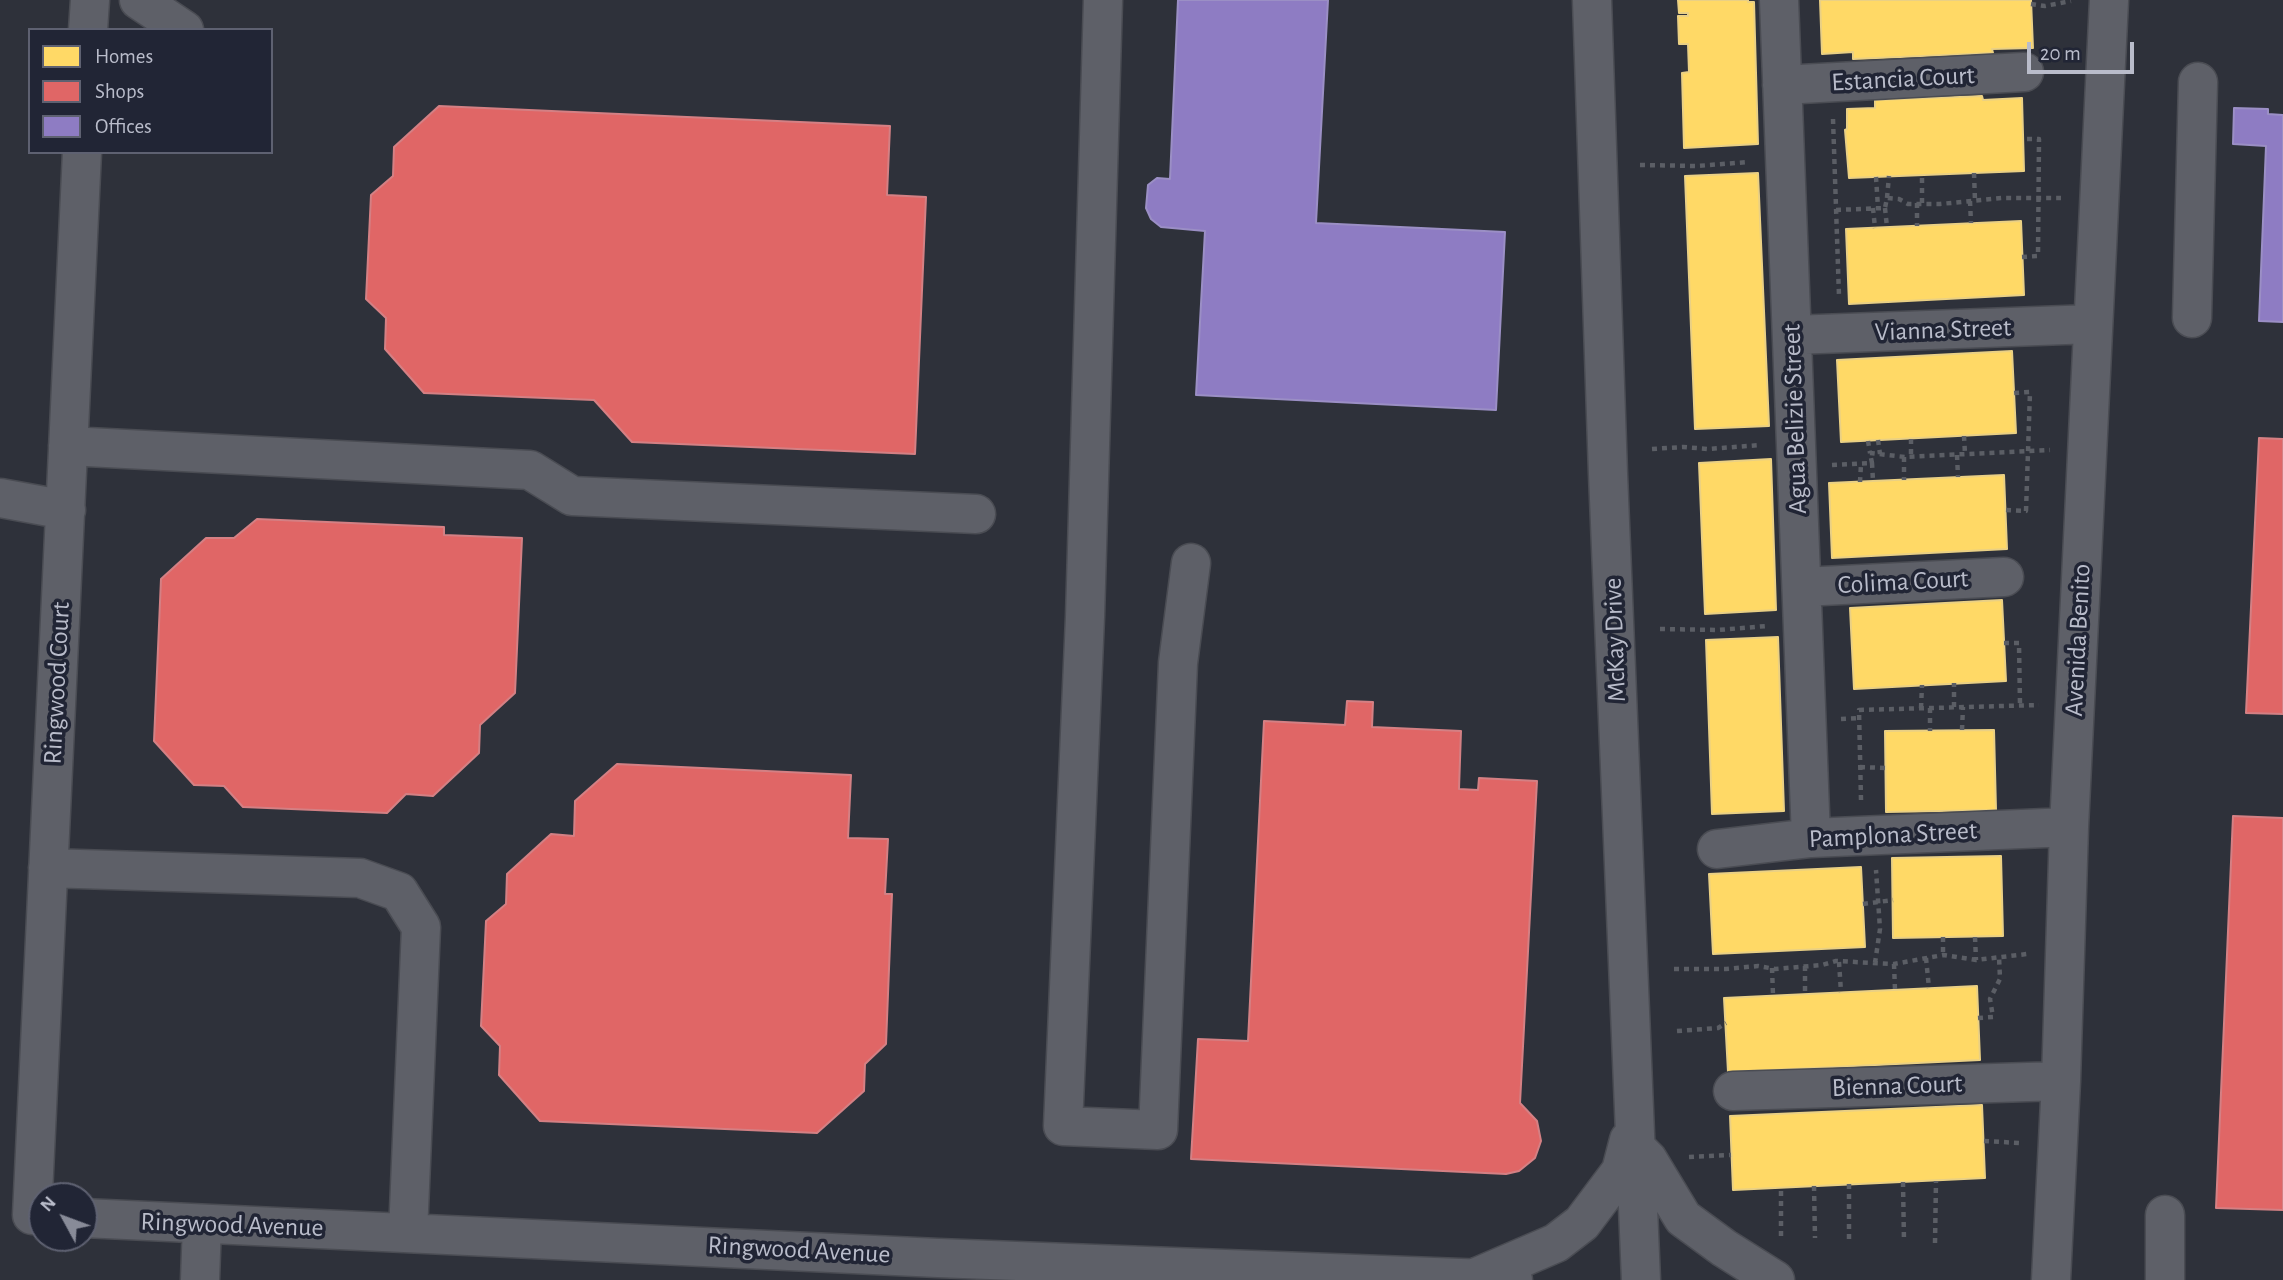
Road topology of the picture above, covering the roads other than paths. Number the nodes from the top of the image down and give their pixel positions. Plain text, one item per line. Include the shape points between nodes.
1 (90, 0) edge
2 (139, 0) edge
3 (1103, 0) edge
4 (1592, 0) edge
5 (1779, 0) edge
6 (2109, 0) edge
7 (88, 28) edge
8 (181, 28) edge
9 (2024, 72) dead end
10 (2198, 82) dead end
11 (1782, 85) junction
12 (82, 154) edge
13 (2192, 318) dead end
14 (2094, 324) junction
15 (1792, 335) junction
16 (68, 446) junction
17 (0, 498) edge
18 (65, 510) junction
19 (976, 514) dead end
20 (1191, 563) dead end
21 (2004, 577) dead end
22 (1802, 587) junction
23 (2069, 827) junction
24 (1811, 838) junction
25 (1717, 849) dead end
26 (48, 868) junction
27 (2061, 1081) junction
28 (1733, 1091) dead end
29 (1635, 1134) junction
30 (25, 1214) edge
31 (2165, 1215) dead end
32 (98, 1219) edge
33 (202, 1224) junction
34 (408, 1233) junction
35 (722, 1263) edge
36 (1135, 1273) edge
37 (1179, 1273) edge
38 (1474, 1278) edge
39 (200, 1280) edge
40 (1513, 1280) edge
41 (1641, 1280) edge
42 (1775, 1280) edge
43 (2051, 1280) edge
44 (2165, 1280) edge

1 - 7 street
2 - 8 street
3 - 20 street via 1085,617 1063,1126 1158,1130 1178,663
4 - 29 street, McKay Drive
5 - 11 street, Agua Belizie Street
6 - 14 street, Avenida Benito
9 - 11 street, Estancia Court
10 - 13 street
11 - 15 street, Agua Belizie Street
12 - 16 street, Ringwood Court
14 - 15 street, Vianna Street
14 - 23 street, Avenida Benito
15 - 22 street, Agua Belizie Street
16 - 18 street, Ringwood Court
16 - 19 street via 530,471 572,496
17 - 18 street
18 - 26 street, Ringwood Court
21 - 22 street, Colima Court
22 - 24 street, Agua Belizie Street
23 - 24 street, Pamplona Street
23 - 27 street, Avenida Benito
24 - 25 street, Pamplona Street
26 - 30 street, Ringwood Court
26 - 34 street via 360,878 398,892 421,927
27 - 28 street, Bienna Court
27 - 43 street, Avenida Benito
29 - 38 street via 1621,1171 1582,1223 1556,1243
29 - 41 street, McKay Drive
29 - 42 street via 1683,1218
31 - 44 street
32 - 33 street, Ringwood Avenue
33 - 34 street, Ringwood Avenue
33 - 39 street
34 - 35 street, Ringwood Avenue
35 - 36 street, Ringwood Avenue
36 - 37 street, Ringwood Avenue
37 - 38 street, Ringwood Avenue
38 - 40 street, Ringwood Avenue

